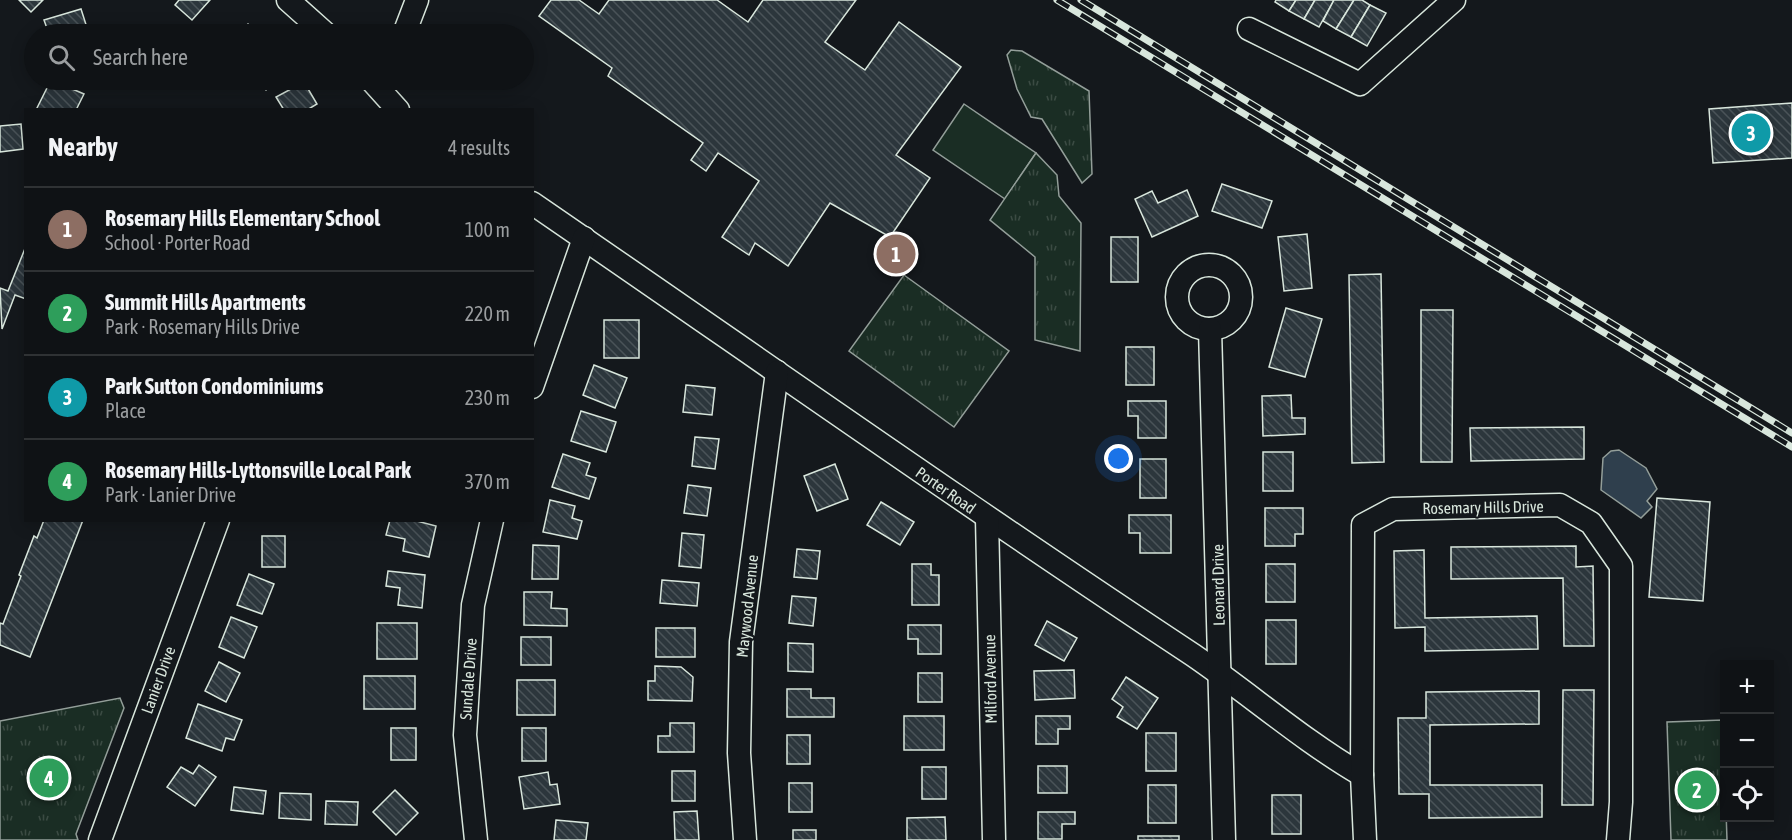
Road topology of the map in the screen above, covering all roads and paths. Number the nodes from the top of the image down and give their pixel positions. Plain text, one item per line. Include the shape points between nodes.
1 (288, 0) edge
2 (417, 0) edge
3 (1454, 0) edge
4 (315, 24) edge
5 (408, 24) edge
6 (1249, 28) dead end
7 (379, 90) edge
8 (396, 108) edge
9 (534, 204) edge
10 (584, 238) junction
11 (1210, 329) dead end
12 (777, 372) junction
13 (534, 381) edge
14 (987, 518) junction
15 (217, 522) edge
16 (492, 522) edge
17 (1219, 673) junction
18 (1362, 775) junction
19 (108, 838) edge
20 (476, 840) edge
21 (745, 840) edge
22 (994, 840) edge
23 (1224, 840) edge
24 (1365, 840) edge
25 (1618, 840) edge

1 - 4 street
2 - 5 street
3 - 6 street via 1360,84
7 - 8 street
9 - 10 street, Porter Road
10 - 12 street, Porter Road
10 - 13 street
11 - 17 street, Leonard Drive
12 - 14 street, Porter Road
12 - 21 street, Maywood Avenue via 741,642 739,753
14 - 17 street, Porter Road
14 - 22 street, Milford Avenue
15 - 19 street, Lanier Drive
16 - 20 street, Sundale Drive via 473,605 465,735
17 - 18 street, Porter Road via 1330,756
17 - 23 street, Leonard Drive
18 - 24 street, Rosemary Hills Drive
18 - 25 street, Rosemary Hills Drive via 1363,525 1394,508 1560,505 1591,523 1620,566

